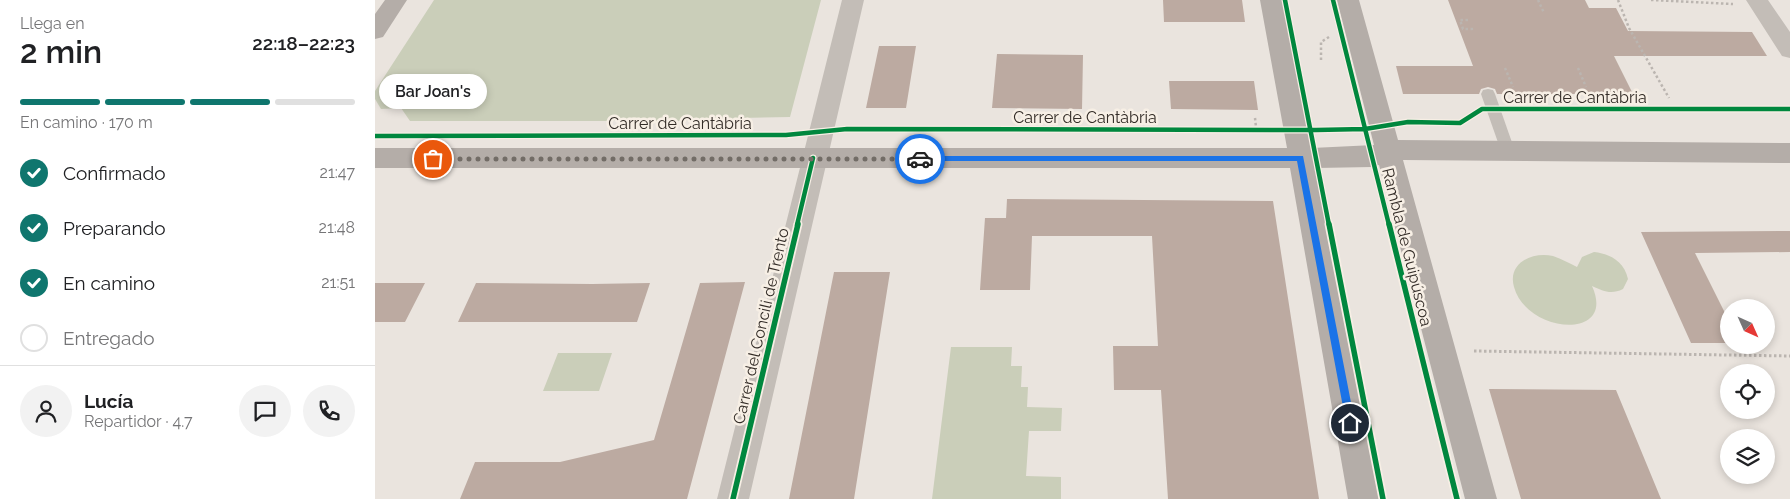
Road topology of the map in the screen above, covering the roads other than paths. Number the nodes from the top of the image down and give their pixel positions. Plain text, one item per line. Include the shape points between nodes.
1 (396, 0) edge
2 (853, 0) edge
3 (1271, 0) edge
4 (1348, 0) edge
5 (1748, 2) edge
6 (375, 31) edge
7 (1790, 50) edge
8 (1488, 94) dead end
9 (1388, 150) junction
10 (1508, 151) junction
11 (1790, 152) edge
12 (375, 158) edge
13 (813, 158) junction
14 (1300, 158) junction
15 (733, 499) edge
16 (1364, 499) edge
17 (1481, 499) edge

1 - 6 street
2 - 13 street, Carrer del Concili de Trento
3 - 14 street
4 - 9 street, Rambla de Guipúscoa
5 - 7 street
8 - 10 lane
9 - 10 street
9 - 14 street via 1372,158
9 - 17 street, Rambla de Guipúscoa
10 - 11 street
12 - 13 street
13 - 14 street
13 - 15 street, Carrer del Concili de Trento
14 - 16 street

